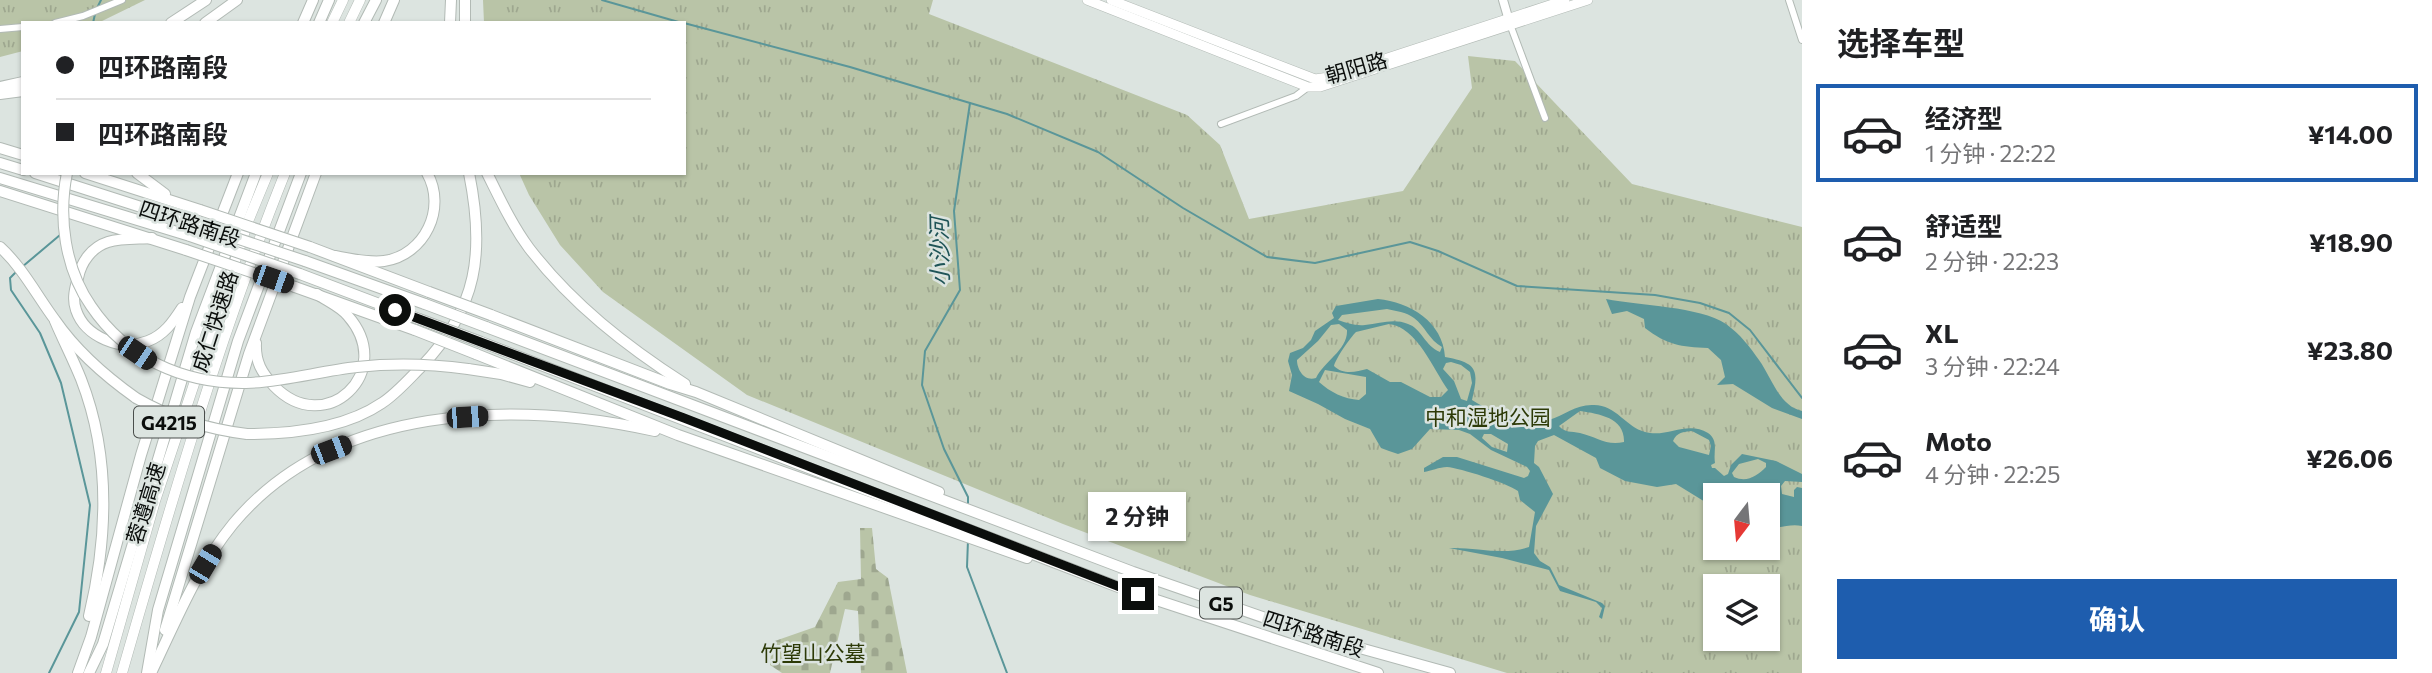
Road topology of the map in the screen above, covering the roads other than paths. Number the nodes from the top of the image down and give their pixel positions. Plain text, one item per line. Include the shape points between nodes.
1 (122, 0) edge
2 (206, 0) edge
3 (313, 0) edge
4 (329, 0) edge
5 (343, 0) edge
6 (360, 0) edge
7 (376, 0) edge
8 (394, 0) edge
9 (451, 0) edge
10 (465, 0) edge
11 (1087, 0) edge
12 (1111, 0) edge
13 (1503, 0) edge
14 (1565, 0) edge
15 (1588, 0) edge
16 (1789, 0) edge
17 (236, 1) edge
18 (63, 21) edge
19 (174, 21) edge
20 (208, 21) edge
21 (304, 21) edge
22 (320, 21) edge
23 (333, 21) edge
24 (350, 21) edge
25 (365, 21) edge
26 (385, 21) edge
27 (450, 21) edge
28 (465, 21) edge
29 (1510, 23) junction
30 (21, 27) edge
31 (0, 29) edge
32 (1802, 40) edge
33 (21, 82) edge
34 (0, 87) edge
35 (1308, 87) junction
36 (21, 91) edge
37 (0, 94) edge
38 (1545, 118) dead end
39 (1222, 124) dead end
40 (0, 148) edge
41 (21, 154) edge
42 (0, 163) edge
43 (21, 169) edge
44 (91, 175) edge
45 (139, 175) edge
46 (235, 175) edge
47 (255, 175) edge
48 (267, 175) edge
49 (284, 175) edge
50 (300, 175) edge
51 (315, 175) edge
52 (322, 175) edge
53 (428, 175) edge
54 (469, 175) edge
55 (488, 175) edge
56 (496, 175) edge
57 (63, 177) edge
58 (0, 178) edge
59 (0, 191) edge
60 (309, 191) junction
61 (200, 210) junction
62 (152, 238) junction
63 (0, 247) edge
64 (529, 248) junction
65 (335, 256) junction
66 (317, 294) junction
67 (190, 297) junction
68 (55, 321) junction
69 (257, 333) junction
70 (673, 381) junction
71 (594, 402) junction
72 (658, 429) junction
73 (940, 496) junction
74 (1001, 545) junction
75 (152, 670) edge
76 (77, 673) edge
77 (89, 673) edge
78 (106, 673) edge
79 (122, 673) edge
80 (1378, 673) edge
81 (1450, 673) edge

1 - 18 street
2 - 19 highway
3 - 21 highway
4 - 22 highway
5 - 23 highway
6 - 24 highway
7 - 25 highway
8 - 26 highway
9 - 27 highway
10 - 28 highway
11 - 35 main road
12 - 29 main road, 朝阳路 via 1315,79
13 - 29 street
14 - 29 main road, 朝阳路
15 - 29 main road, 朝阳路
16 - 32 street
17 - 20 highway
29 - 35 main road, 朝阳路 via 1335,84
29 - 38 street
30 - 31 street
33 - 34 highway
35 - 39 street, 朝阳路 via 1296,96
36 - 37 highway
40 - 41 highway
42 - 43 highway
44 - 61 highway
45 - 61 highway via 159,191
46 - 67 highway
47 - 77 highway, 蓉遵高速 / G4215 via 196,332 103,643
48 - 78 highway, 成仁快速路 via 159,489
49 - 79 highway, 成仁快速路 via 170,507
50 - 75 highway, 蓉遵高速 / G4215 via 239,341 158,610
51 - 60 highway
52 - 60 highway
53 - 65 highway via 436,200 434,217 421,240 385,261
54 - 68 highway, bridge via 478,241 461,313 434,353 381,404 344,421 281,434 219,431 187,422 158,411 107,377
55 - 64 highway
56 - 64 highway
57 - 71 highway, bridge via 68,250 84,297 123,344 151,362 205,380 245,383 387,364 441,365 501,374
57 - 73 highway, 四环路南段, bridge via 425,304
58 - 74 highway, 四环路南段 / G5, bridge via 300,274 941,517
59 - 62 highway
60 - 69 highway
61 - 65 highway, bridge
62 - 66 highway, bridge
62 - 67 highway via 107,243 80,265 74,293 76,310 86,326 114,343 149,341 170,327
63 - 68 highway
64 - 70 highway via 599,323
65 - 70 highway, bridge
66 - 69 highway via 347,315 366,356 360,377 336,400 301,405 284,397 262,373 256,354
66 - 71 highway, bridge
67 - 76 highway
68 - 76 highway via 95,425 105,506 102,552
69 - 75 highway
70 - 73 highway
71 - 72 highway
72 - 74 highway
72 - 75 highway via 575,418 493,415 406,424 331,450 268,491 235,522 195,579
73 - 81 highway, 四环路南段 / G5 via 1133,572 1320,637
74 - 80 highway, 四环路南段 / G5

